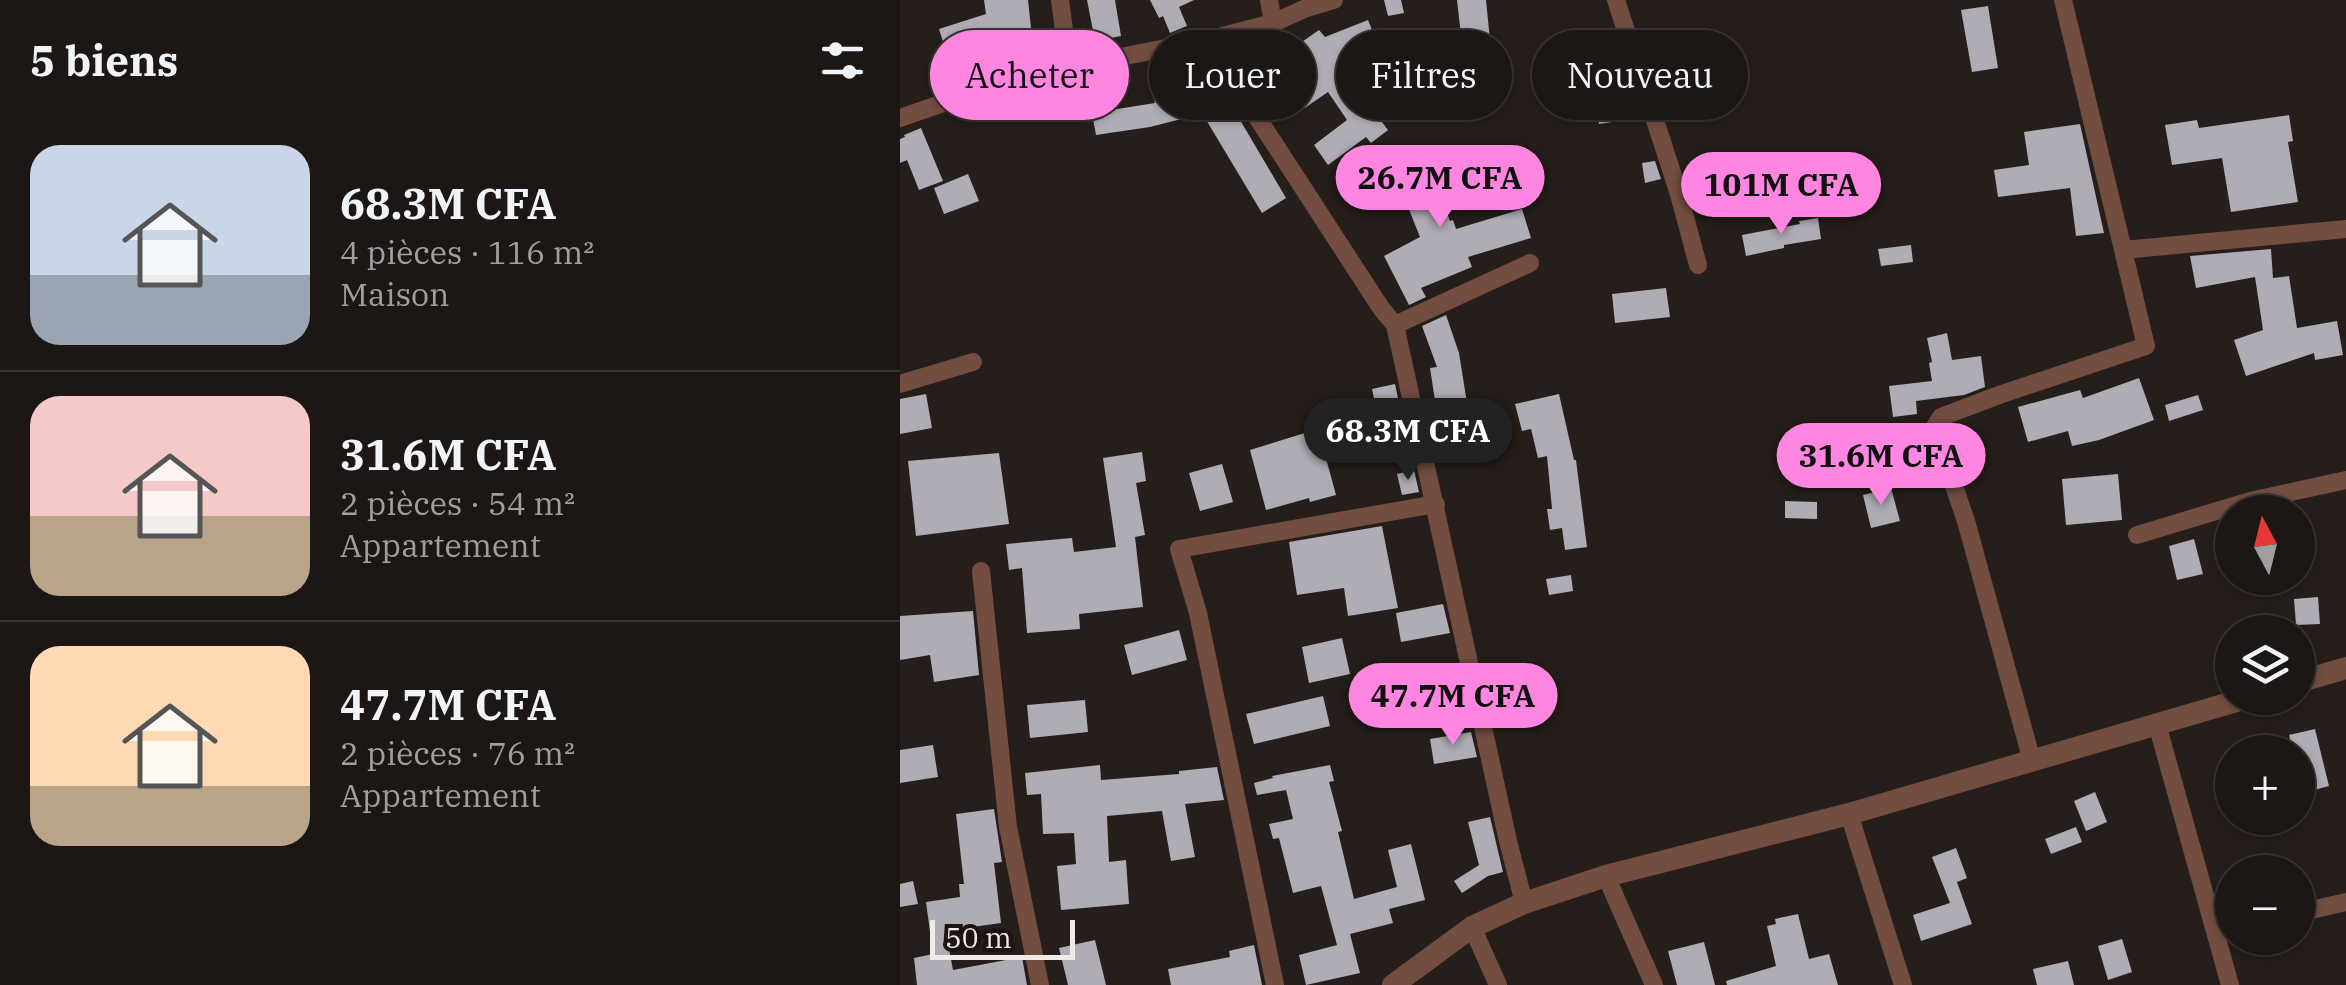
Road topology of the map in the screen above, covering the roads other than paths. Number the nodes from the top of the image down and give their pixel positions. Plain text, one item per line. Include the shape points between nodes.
1 (1060, 0) edge
2 (1268, 0) edge
3 (1334, 0) edge
4 (1616, 0) edge
5 (2063, 0) edge
6 (1273, 22) junction
7 (1064, 30) edge
8 (1244, 30) edge
9 (930, 108) edge
10 (900, 118) edge
11 (1260, 120) edge
12 (2346, 229) edge
13 (2123, 250) junction
14 (1530, 263) dead end
15 (1698, 266) dead end
16 (1396, 325) junction
17 (974, 362) dead end
18 (900, 384) edge
19 (2346, 480) edge
20 (1436, 504) junction
21 (2137, 534) dead end
22 (981, 571) dead end
23 (2346, 668) edge
24 (2315, 677) edge
25 (2215, 707) edge
26 (2157, 724) junction
27 (2032, 762) junction
28 (1850, 814) junction
29 (1606, 876) junction
30 (2346, 902) edge
31 (1524, 903) junction
32 (2315, 909) edge
33 (1472, 927) junction
34 (1040, 985) edge
35 (1276, 985) edge
36 (1393, 985) edge
37 (1498, 985) edge
38 (1654, 985) edge
39 (1903, 985) edge
40 (2230, 985) edge

1 - 7 street
2 - 6 street
3 - 6 street
4 - 15 street
5 - 13 street
6 - 8 street
9 - 10 street
11 - 16 street
12 - 13 street
13 - 27 street via 2146,346 1998,394 1941,417 1934,428
14 - 16 street
16 - 20 street
17 - 18 street
19 - 21 street
20 - 31 street
20 - 35 street via 1180,549
22 - 34 street via 1008,827
23 - 24 street
25 - 26 street
26 - 27 street
26 - 40 street
27 - 28 street
28 - 29 street
28 - 39 street
29 - 31 street
29 - 38 street
30 - 32 street
31 - 33 street
33 - 36 street
33 - 37 street

